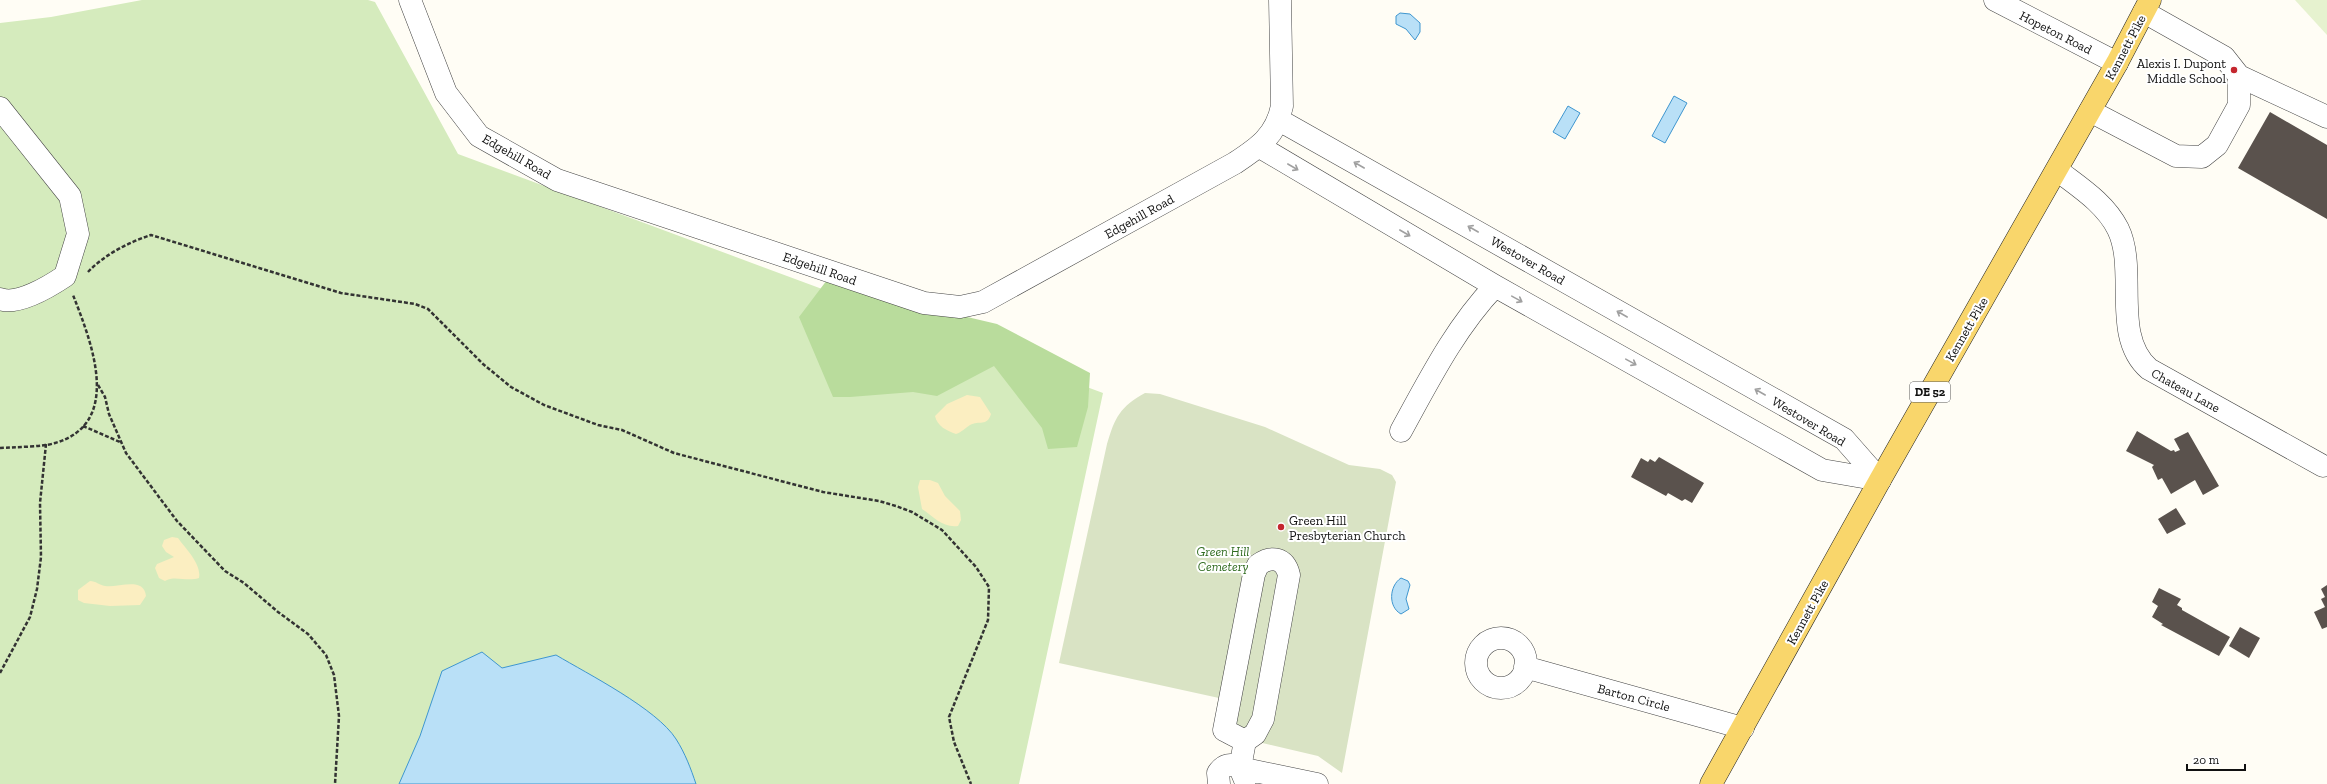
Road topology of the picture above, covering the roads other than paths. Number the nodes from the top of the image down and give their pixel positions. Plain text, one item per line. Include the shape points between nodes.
1 (410, 0) edge
2 (1280, 0) edge
3 (1995, 0) edge
4 (2147, 6) edge
5 (2117, 63) junction
6 (2239, 76) junction
7 (0, 108) edge
8 (2090, 111) junction
9 (2327, 117) edge
10 (1279, 120) junction
11 (1260, 147) junction
12 (2056, 170) junction
13 (1495, 286) junction
14 (0, 299) edge
15 (1401, 431) dead end
16 (2323, 466) dead end
17 (1880, 480) junction
18 (1525, 667) dead end
19 (1743, 728) junction
20 (1245, 741) junction
21 (1242, 776) edge
22 (1713, 783) edge
23 (1219, 784) edge
24 (1317, 784) edge

1 - 11 street, Edgehill Road via 446,93 479,136 557,180 924,303 960,307 983,302
2 - 10 street via 1282,106
3 - 5 street, Hopeton Road
4 - 5 main road, Kennett Pike / DE 52
4 - 6 street via 2224,57
5 - 8 main road, Kennett Pike / DE 52
6 - 8 street via 2239,104 2217,145 2202,157 2176,156
6 - 9 street
7 - 14 street via 70,196 78,234 74,277 39,292 6,301
8 - 12 main road, Kennett Pike / DE 52
10 - 11 street, Edgehill Road
17 -> 10 street, Westover Road via 1844,440
11 -> 13 street
12 - 16 street, Chateau Lane via 2103,206 2117,227 2124,255 2130,339 2140,361 2149,369
12 - 17 main road, Kennett Pike / DE 52
13 - 15 street via 1476,306 1443,354
13 -> 17 street via 1822,470
17 - 19 main road, Kennett Pike / DE 52
18 - 19 street, Barton Circle
19 - 22 main road, Kennett Pike / DE 52
20 - 20 street via 1255,734 1263,719 1289,575 1282,561 1272,558 1258,565 1254,574 1224,730
20 - 21 street
21 - 23 street via 1234,765 1222,768 1218,773
21 - 24 street

